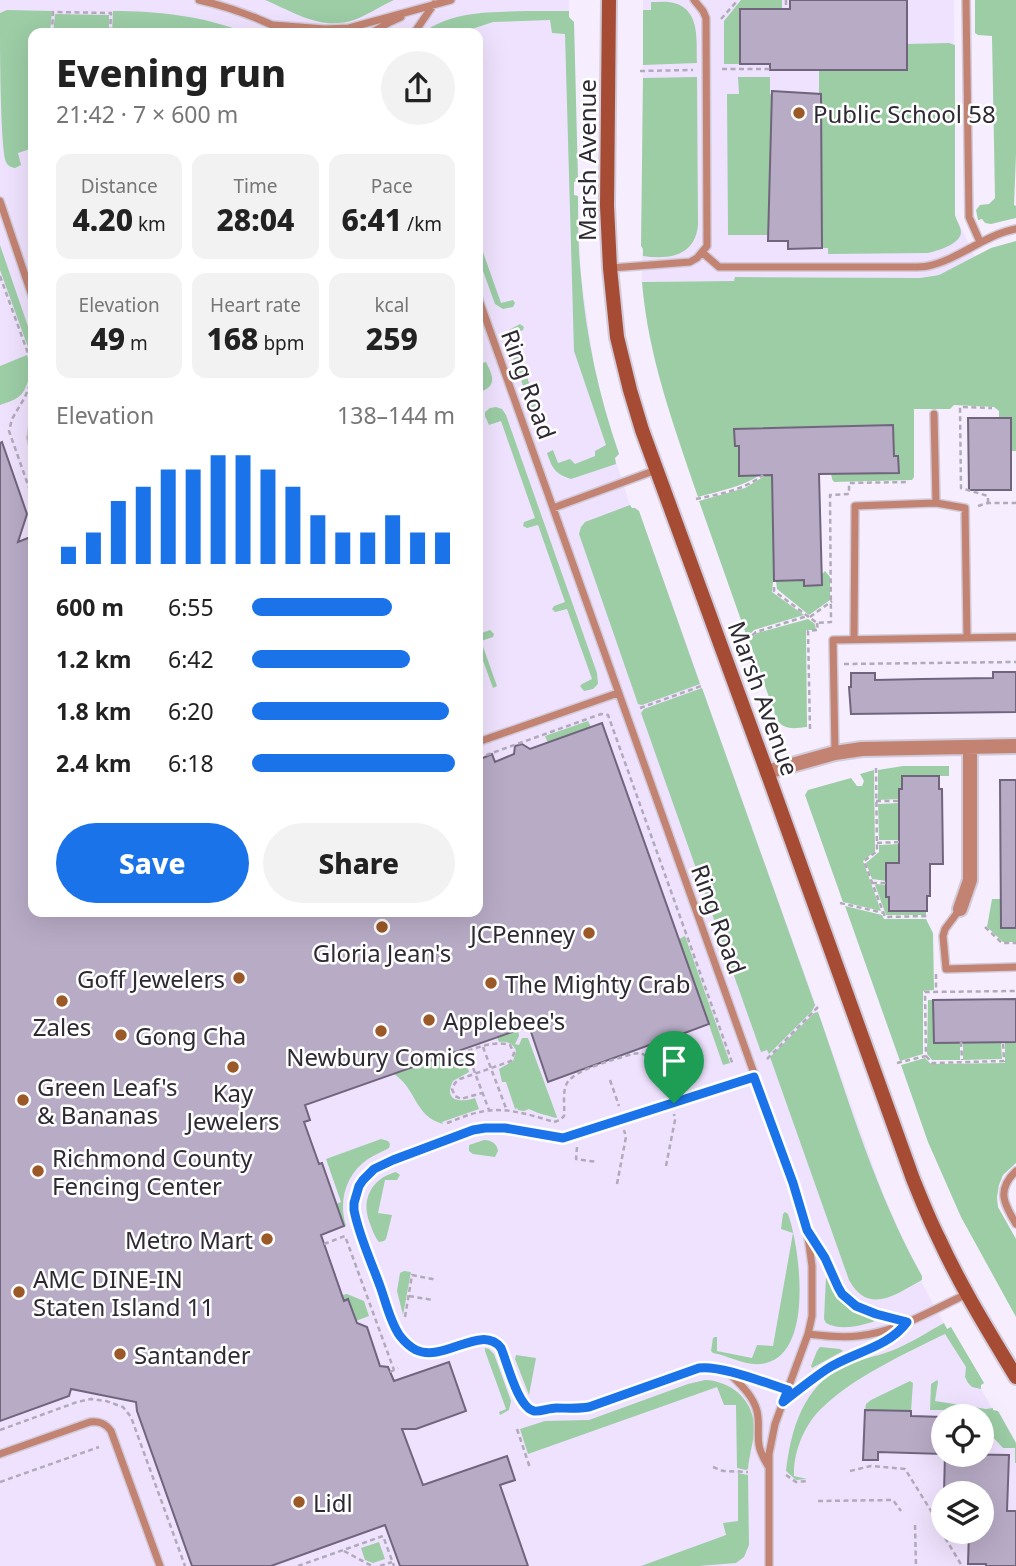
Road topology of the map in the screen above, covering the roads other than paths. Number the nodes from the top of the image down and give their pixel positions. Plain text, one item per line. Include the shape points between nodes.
1 (199, 0) edge
2 (450, 0) edge
3 (610, 0) edge
4 (694, 0) edge
5 (966, 0) edge
6 (435, 4) junction
7 (273, 25) junction
8 (279, 28) edge
9 (312, 28) edge
10 (349, 28) edge
11 (380, 28) edge
12 (418, 28) edge
13 (0, 201) edge
14 (1016, 229) edge
15 (980, 242) junction
16 (703, 253) junction
17 (610, 268) junction
18 (28, 284) edge
19 (483, 311) edge
20 (934, 414) dead end
21 (657, 469) junction
22 (936, 503) junction
23 (553, 508) junction
24 (1016, 637) edge
25 (967, 638) junction
26 (854, 639) junction
27 (618, 693) junction
28 (483, 740) edge
29 (1016, 746) edge
30 (970, 747) junction
31 (835, 753) junction
32 (767, 772) junction
33 (960, 909) joint
34 (1016, 968) edge
35 (754, 1077) junction
36 (1016, 1171) edge
37 (1016, 1224) edge
38 (807, 1230) junction
39 (967, 1294) junction
40 (907, 1322) junction
41 (808, 1334) junction
42 (727, 1372) junction
43 (1016, 1377) edge
44 (788, 1390) junction
45 (783, 1402) junction
46 (0, 1454) edge
47 (768, 1466) junction
48 (160, 1566) edge
49 (769, 1566) edge

1 - 7 lane
2 - 6 lane
3 - 17 street, Marsh Avenue
4 - 16 lane via 706,18 708,237
5 - 15 lane via 968,217
6 - 10 lane
6 - 11 lane
6 - 12 lane
7 - 8 lane
7 - 9 lane
13 - 18 lane
14 - 15 lane
15 - 16 lane via 951,258 912,267 719,267
16 - 17 lane via 690,262
17 - 21 street, Marsh Avenue via 617,337
19 - 23 lane, Ring Road
20 - 22 lane
21 - 23 lane
21 - 32 street, Marsh Avenue
22 - 25 lane via 965,508
22 - 26 lane via 855,506
23 - 27 lane, Ring Road
24 - 25 lane
25 - 26 lane
26 - 31 lane via 833,640
27 - 28 lane
27 - 35 lane, Ring Road
29 - 30 street
30 - 31 street
30 - 33 street via 970,880
31 - 32 street
32 - 39 street, Marsh Avenue via 913,1179
33 - 34 lane via 943,936 946,969
35 - 38 lane, Ring Road
35 - 42 lane via 563,1138 505,1128 473,1130 374,1169 356,1191 354,1203 391,1318 405,1342 431,1353 478,1340 497,1342 520,1398 531,1410 589,1407 699,1368
36 - 37 lane via 1003,1198
38 - 40 lane via 850,1301
38 - 41 lane, Ring Road via 812,1266
39 - 40 lane
39 - 43 street, Marsh Avenue
40 - 41 lane via 857,1336
40 - 45 lane via 884,1343 827,1369
41 - 44 lane, Ring Road
42 - 44 lane
42 - 47 lane via 757,1409 758,1443
44 - 45 lane, Ring Road
45 - 47 lane, Ring Road
46 - 48 lane via 90,1422 105,1424
47 - 49 lane, Ring Road

